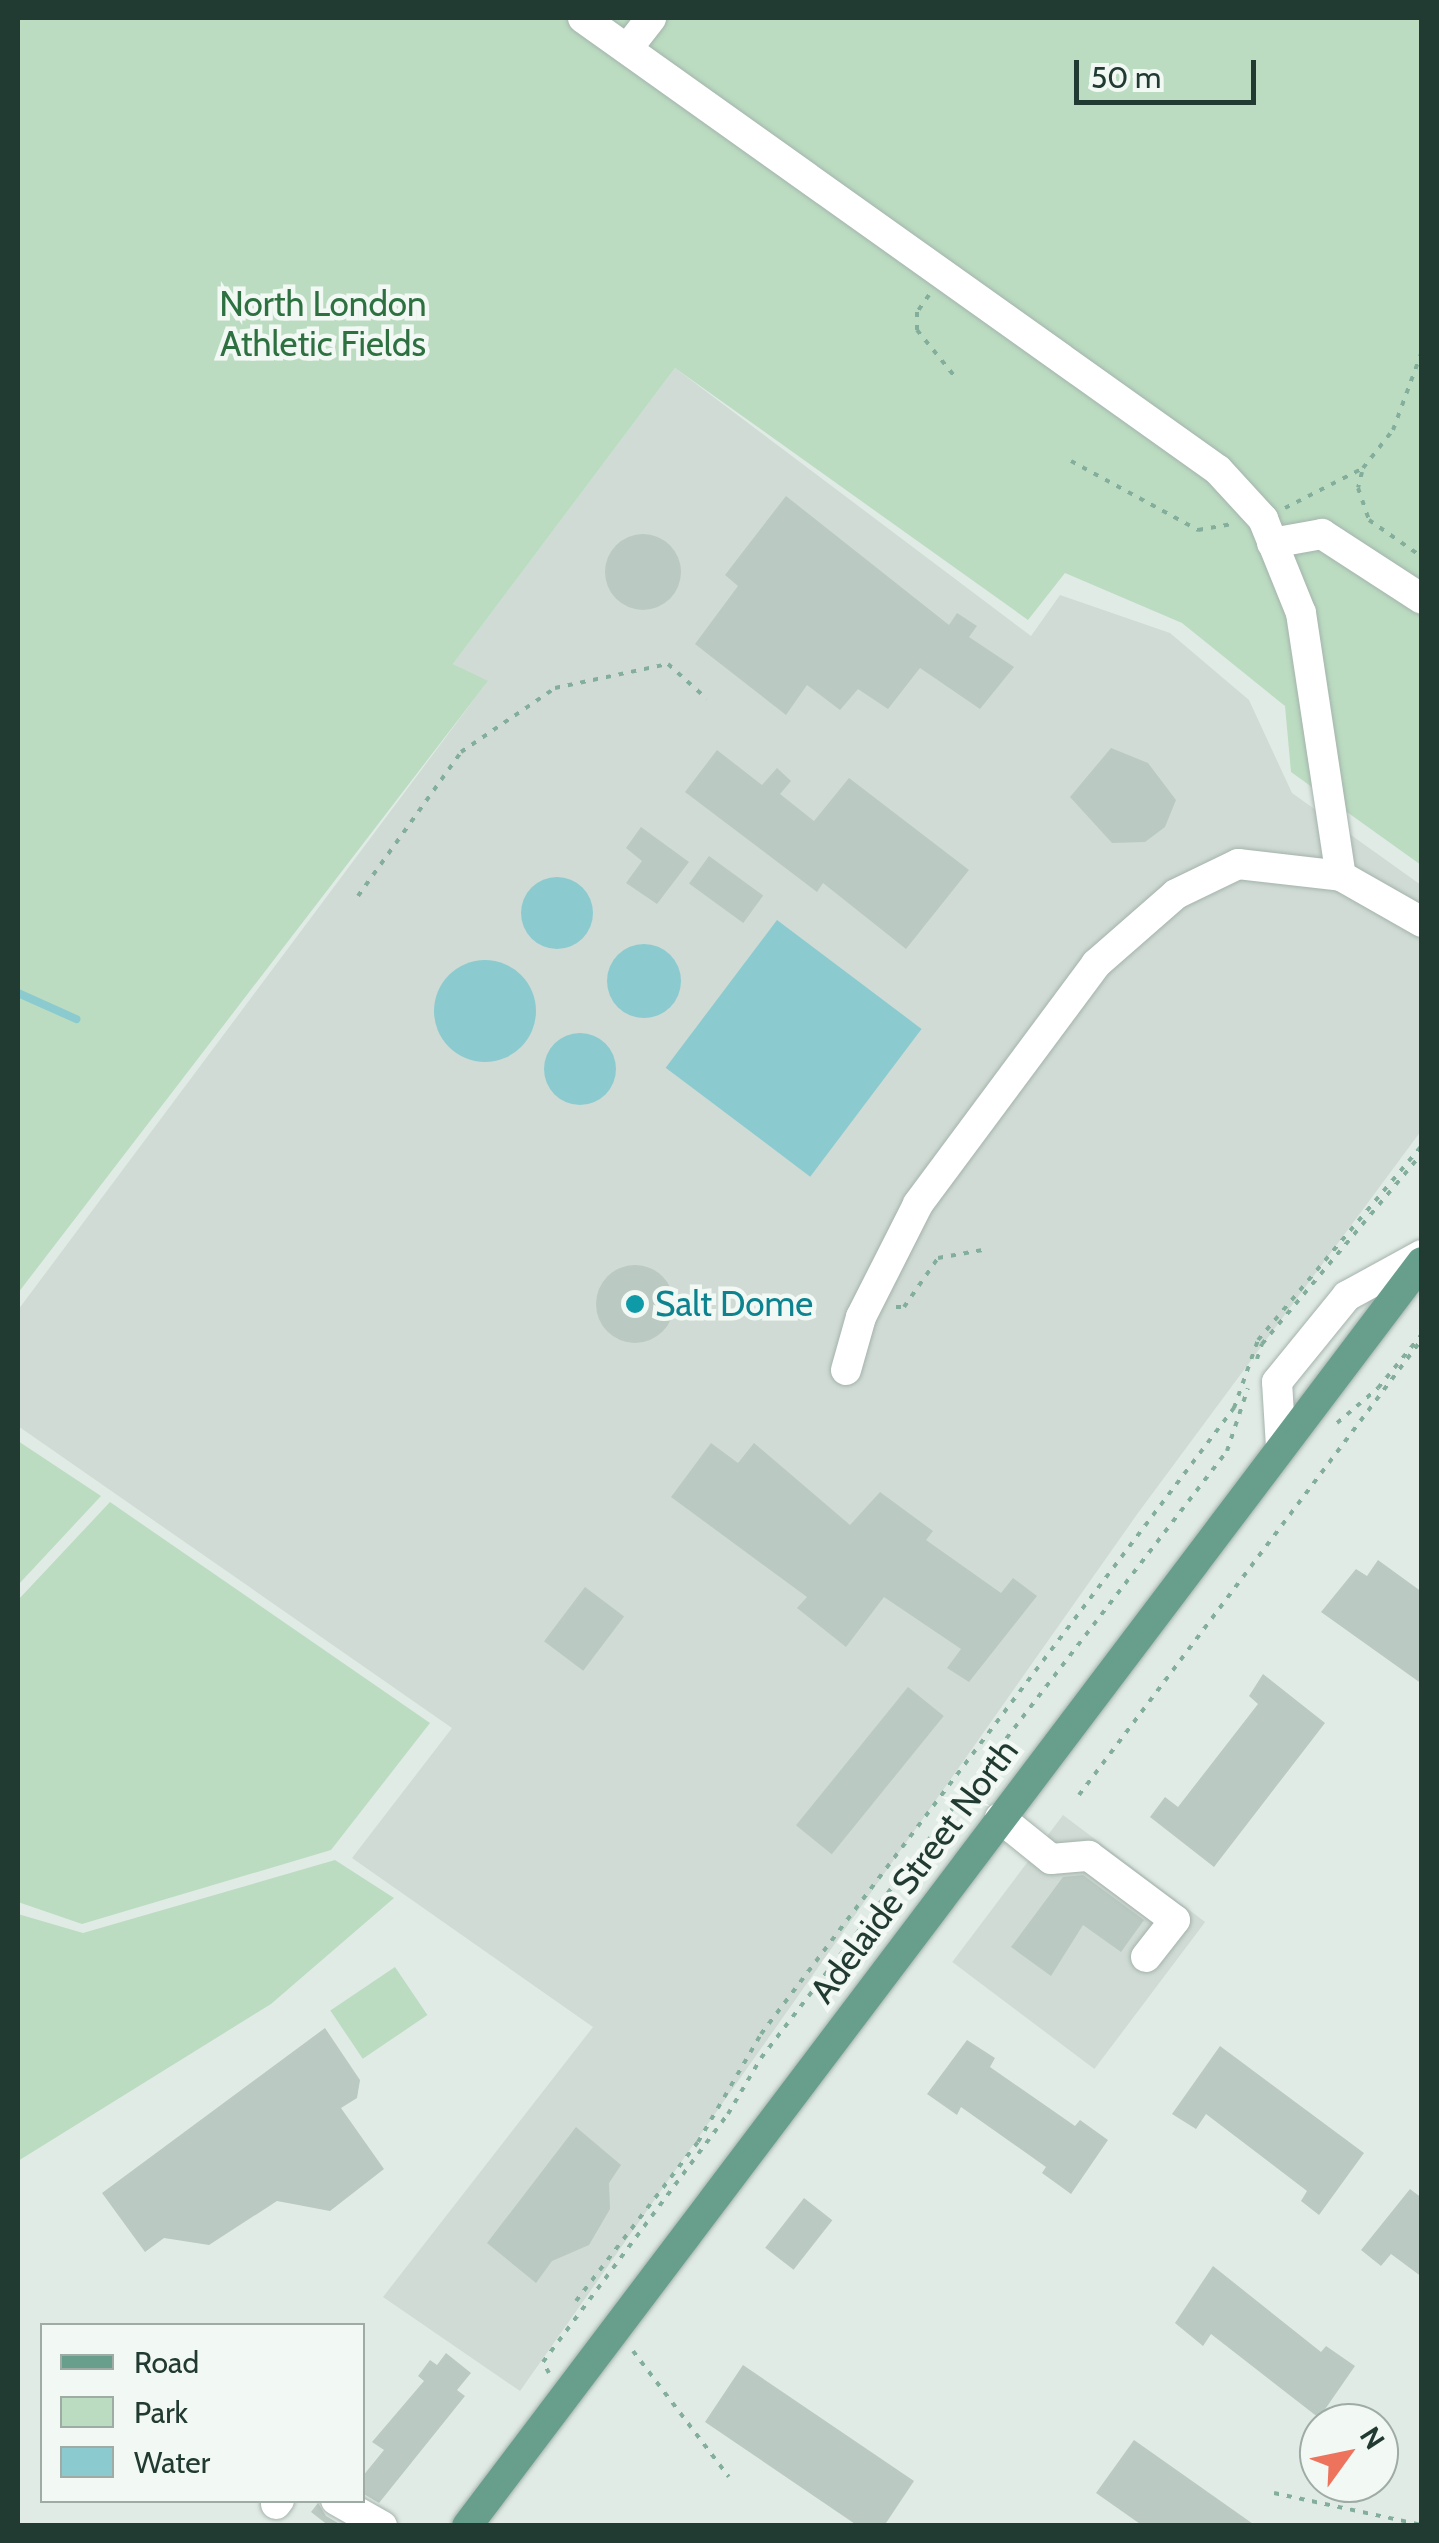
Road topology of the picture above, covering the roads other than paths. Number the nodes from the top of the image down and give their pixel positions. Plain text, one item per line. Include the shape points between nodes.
1 (583, 18) edge
2 (651, 18) edge
3 (626, 49) junction
4 (1268, 531) junction
5 (1422, 599) edge
6 (1341, 876) junction
7 (1422, 922) edge
8 (1422, 1259) edge
9 (846, 1370) dead end
10 (1281, 1446) junction
11 (1000, 1818) junction
12 (1146, 1956) dead end
13 (341, 2503) edge
14 (382, 2526) edge
15 (467, 2526) edge

1 - 3 lane
2 - 3 lane
3 - 4 lane via 1218,470
4 - 5 lane via 1322,534
4 - 6 lane via 1301,613
6 - 7 lane
6 - 9 lane via 1238,864 1176,894 1096,964 918,1204 865,1308
8 - 10 main road, Adelaide Street North
8 - 10 lane via 1347,1296 1277,1382
10 - 11 main road, Adelaide Street North
11 - 12 lane via 1051,1860 1090,1856 1176,1920
11 - 15 main road, Adelaide Street North
13 - 14 lane

